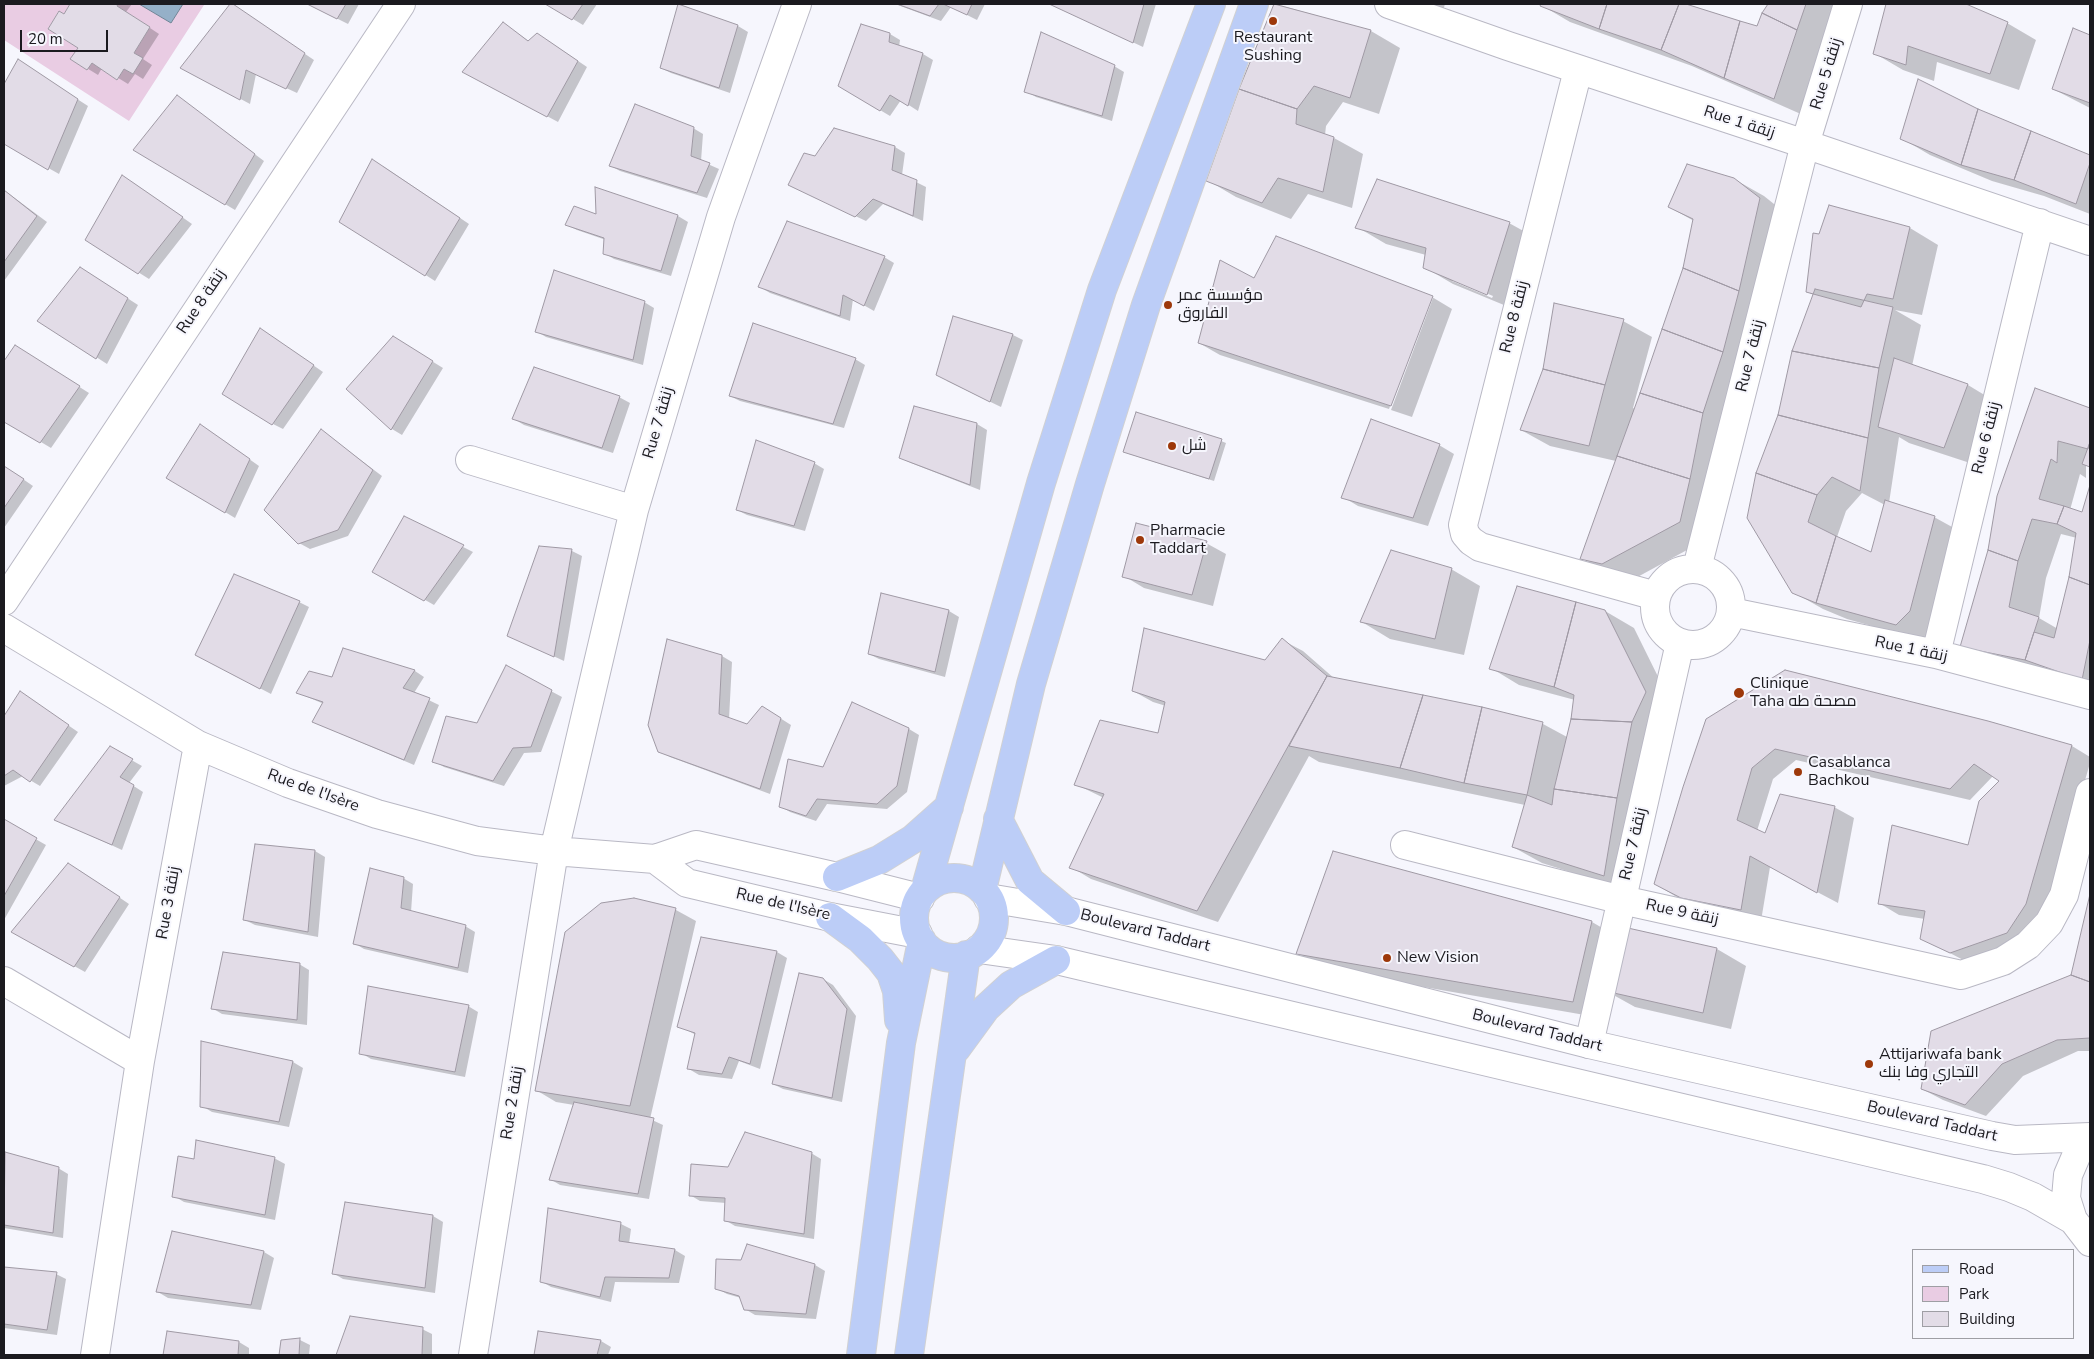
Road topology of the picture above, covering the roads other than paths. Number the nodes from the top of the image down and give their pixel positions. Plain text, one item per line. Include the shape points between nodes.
1 (401, 4) edge
2 (797, 4) edge
3 (1211, 4) edge
4 (1254, 4) edge
5 (1389, 4) edge
6 (1848, 4) edge
7 (1439, 12) edge
8 (1578, 70) junction
9 (1805, 144) junction
10 (2040, 223) junction
11 (2090, 241) edge
12 (470, 460) dead end
13 (634, 510) junction
14 (1697, 568) junction
15 (1656, 596) junction
16 (4, 601) edge
17 (1731, 612) junction
18 (4, 628) edge
19 (1680, 643) junction
20 (1936, 654) junction
21 (2090, 695) edge
22 (198, 745) junction
23 (2090, 793) edge
24 (949, 806) junction
25 (998, 819) junction
26 (1405, 845) dead end
27 (554, 851) junction
28 (655, 859) junction
29 (837, 877) junction
30 (922, 894) junction
31 (985, 894) junction
32 (1622, 900) junction
33 (1066, 911) junction
34 (830, 917) junction
35 (920, 938) junction
36 (973, 952) junction
37 (1056, 960) junction
38 (4, 981) edge
39 (901, 1044) junction
40 (1589, 1044) junction
41 (954, 1052) junction
42 (140, 1060) junction
43 (2090, 1138) edge
44 (2073, 1220) junction
45 (2090, 1242) edge
46 (95, 1355) edge
47 (473, 1355) edge
48 (861, 1355) edge
49 (909, 1355) edge

1 - 16 street, Rue 8 زنقة
2 - 13 street, Rue 7 زنقة via 721,216
3 - 24 main road via 1102,290 1041,483
4 - 25 main road via 1146,305 1031,684
5 - 7 street, Rue 1 زنقة
6 - 9 street, Rue 5 زنقة
7 - 8 street, Rue 1 زنقة
8 - 9 street, Rue 1 زنقة
8 - 15 street, Rue 8 زنقة via 1463,525 1465,534 1480,547
9 - 10 street, Rue 1 زنقة
9 - 14 street, Rue 7 زنقة
10 - 11 street, Rue 1 زنقة
10 - 20 street, Rue 6 زنقة
12 - 13 street
13 - 27 street, Rue 7 زنقة
14 - 15 street via 1672,574 1659,587
14 - 17 street via 1723,583 1731,602
15 - 19 street via 1655,615 1659,624 1671,639
17 - 19 street via 1722,632 1713,639 1697,644
17 - 20 street, Rue 1 زنقة
18 - 22 street, Rue de l'Isère
19 - 32 street, Rue 7 زنقة
20 - 21 street, Rue 1 زنقة
22 - 27 street, Rue de l'Isère via 288,783 377,814 478,841
22 - 42 street, Rue 3 زنقة
23 - 32 street, Rue 9 زنقة via 2064,895 2049,924 2028,945 2003,961 1961,975
24 - 29 main road via 906,843 879,860
24 - 30 main road
25 - 31 main road
25 - 33 main road via 1030,880
26 - 32 street, Rue 9 زنقة
27 - 28 street, Rue de l'Isère
27 - 47 street, Rue 2 زنقة
28 - 29 street, Rue de l'Isère via 696,845
28 - 34 street, Rue de l'Isère via 687,883
29 - 30 street, Rue de l'Isère
30 - 31 main road via 938,882 954,878 969,881
30 - 35 main road via 914,918
31 - 33 street, Boulevard Taddart
31 - 36 main road via 994,912 993,924 989,937
32 - 40 street, Rue 7 زنقة
33 - 40 street, Boulevard Taddart
34 - 35 street, Rue de l'Isère
34 - 39 main road via 860,939 891,973 897,991
35 - 36 main road via 940,955 957,958
35 - 39 main road
36 - 37 street
36 - 41 main road
37 - 41 main road via 1011,985 986,1008
37 - 44 street via 1983,1179 2009,1186
38 - 42 street
39 - 48 main road
40 - 43 street, Boulevard Taddart via 1992,1136 2015,1140
41 - 49 main road
42 - 46 street, Rue 3 زنقة
43 - 44 street via 2077,1154 2068,1175 2066,1198
44 - 45 street

